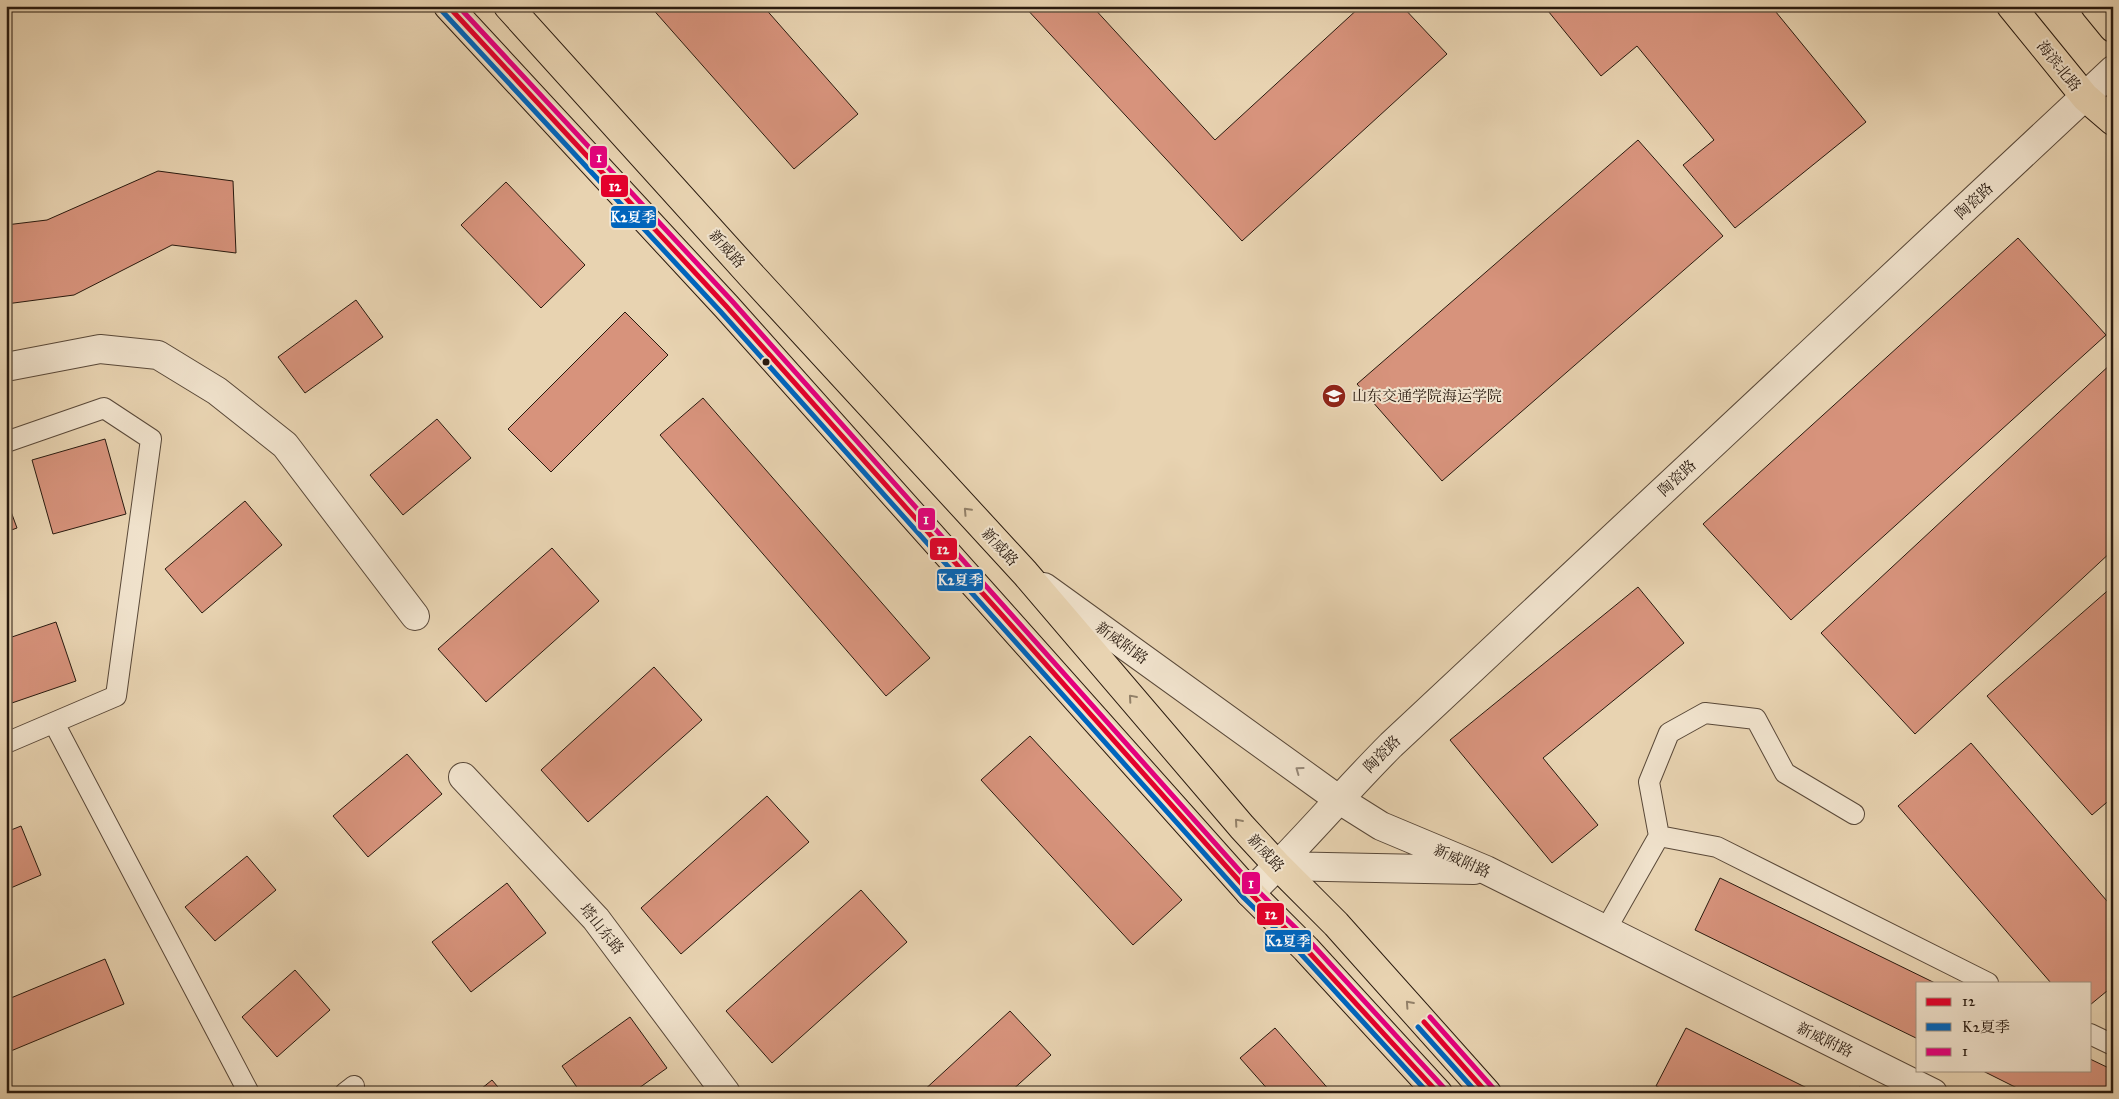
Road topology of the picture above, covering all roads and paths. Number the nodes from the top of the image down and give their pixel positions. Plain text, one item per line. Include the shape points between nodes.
1 (448, 6) edge
2 (508, 6) edge
3 (2011, 6) edge
4 (2095, 6) edge
5 (2113, 28) edge
6 (2113, 70) edge
7 (2085, 98) junction
8 (2113, 121) edge
9 (6, 367) edge
10 (6, 442) edge
11 (1025, 574) junction
12 (415, 616) dead end
13 (54, 723) junction
14 (6, 743) edge
15 (463, 777) dead end
16 (1338, 799) junction
17 (1854, 814) dead end
18 (1659, 836) junction
19 (1278, 866) junction
20 (1486, 870) junction
21 (1250, 893) junction
22 (1606, 931) junction
23 (1986, 982) edge
24 (2092, 1035) edge
25 (2113, 1045) edge
26 (250, 1093) edge
27 (726, 1093) edge
28 (1438, 1093) edge
29 (1488, 1093) edge
30 (1933, 1093) edge

1 - 21 main road via 726,306
11 -> 2 main road, 新威路
3 - 7 main road, 海滨北路
4 - 5 main road
6 - 7 street, 陶瓷路
7 - 8 main road, 海滨北路
7 - 16 street, 陶瓷路 via 1391,745
9 - 12 street via 100,349 158,355 217,391 285,445
10 - 13 lane via 104,408 151,439 116,696
16 -> 11 street, 新威附路
19 -> 11 main road, 新威路
13 - 14 lane
13 - 26 lane
15 - 27 street, 塔山东路 via 596,919
16 - 19 street, 陶瓷路
16 - 20 street, 新威附路 via 1381,826
17 - 18 lane via 1784,774 1756,719 1705,713 1669,732 1649,782
18 - 22 lane
18 - 23 lane via 1717,847
19 - 20 street
19 - 21 street, 陶瓷路
29 -> 19 main road, 新威路 via 1336,924
20 - 22 street, 新威附路
21 - 28 main road
22 - 30 street, 新威附路
24 - 25 lane

